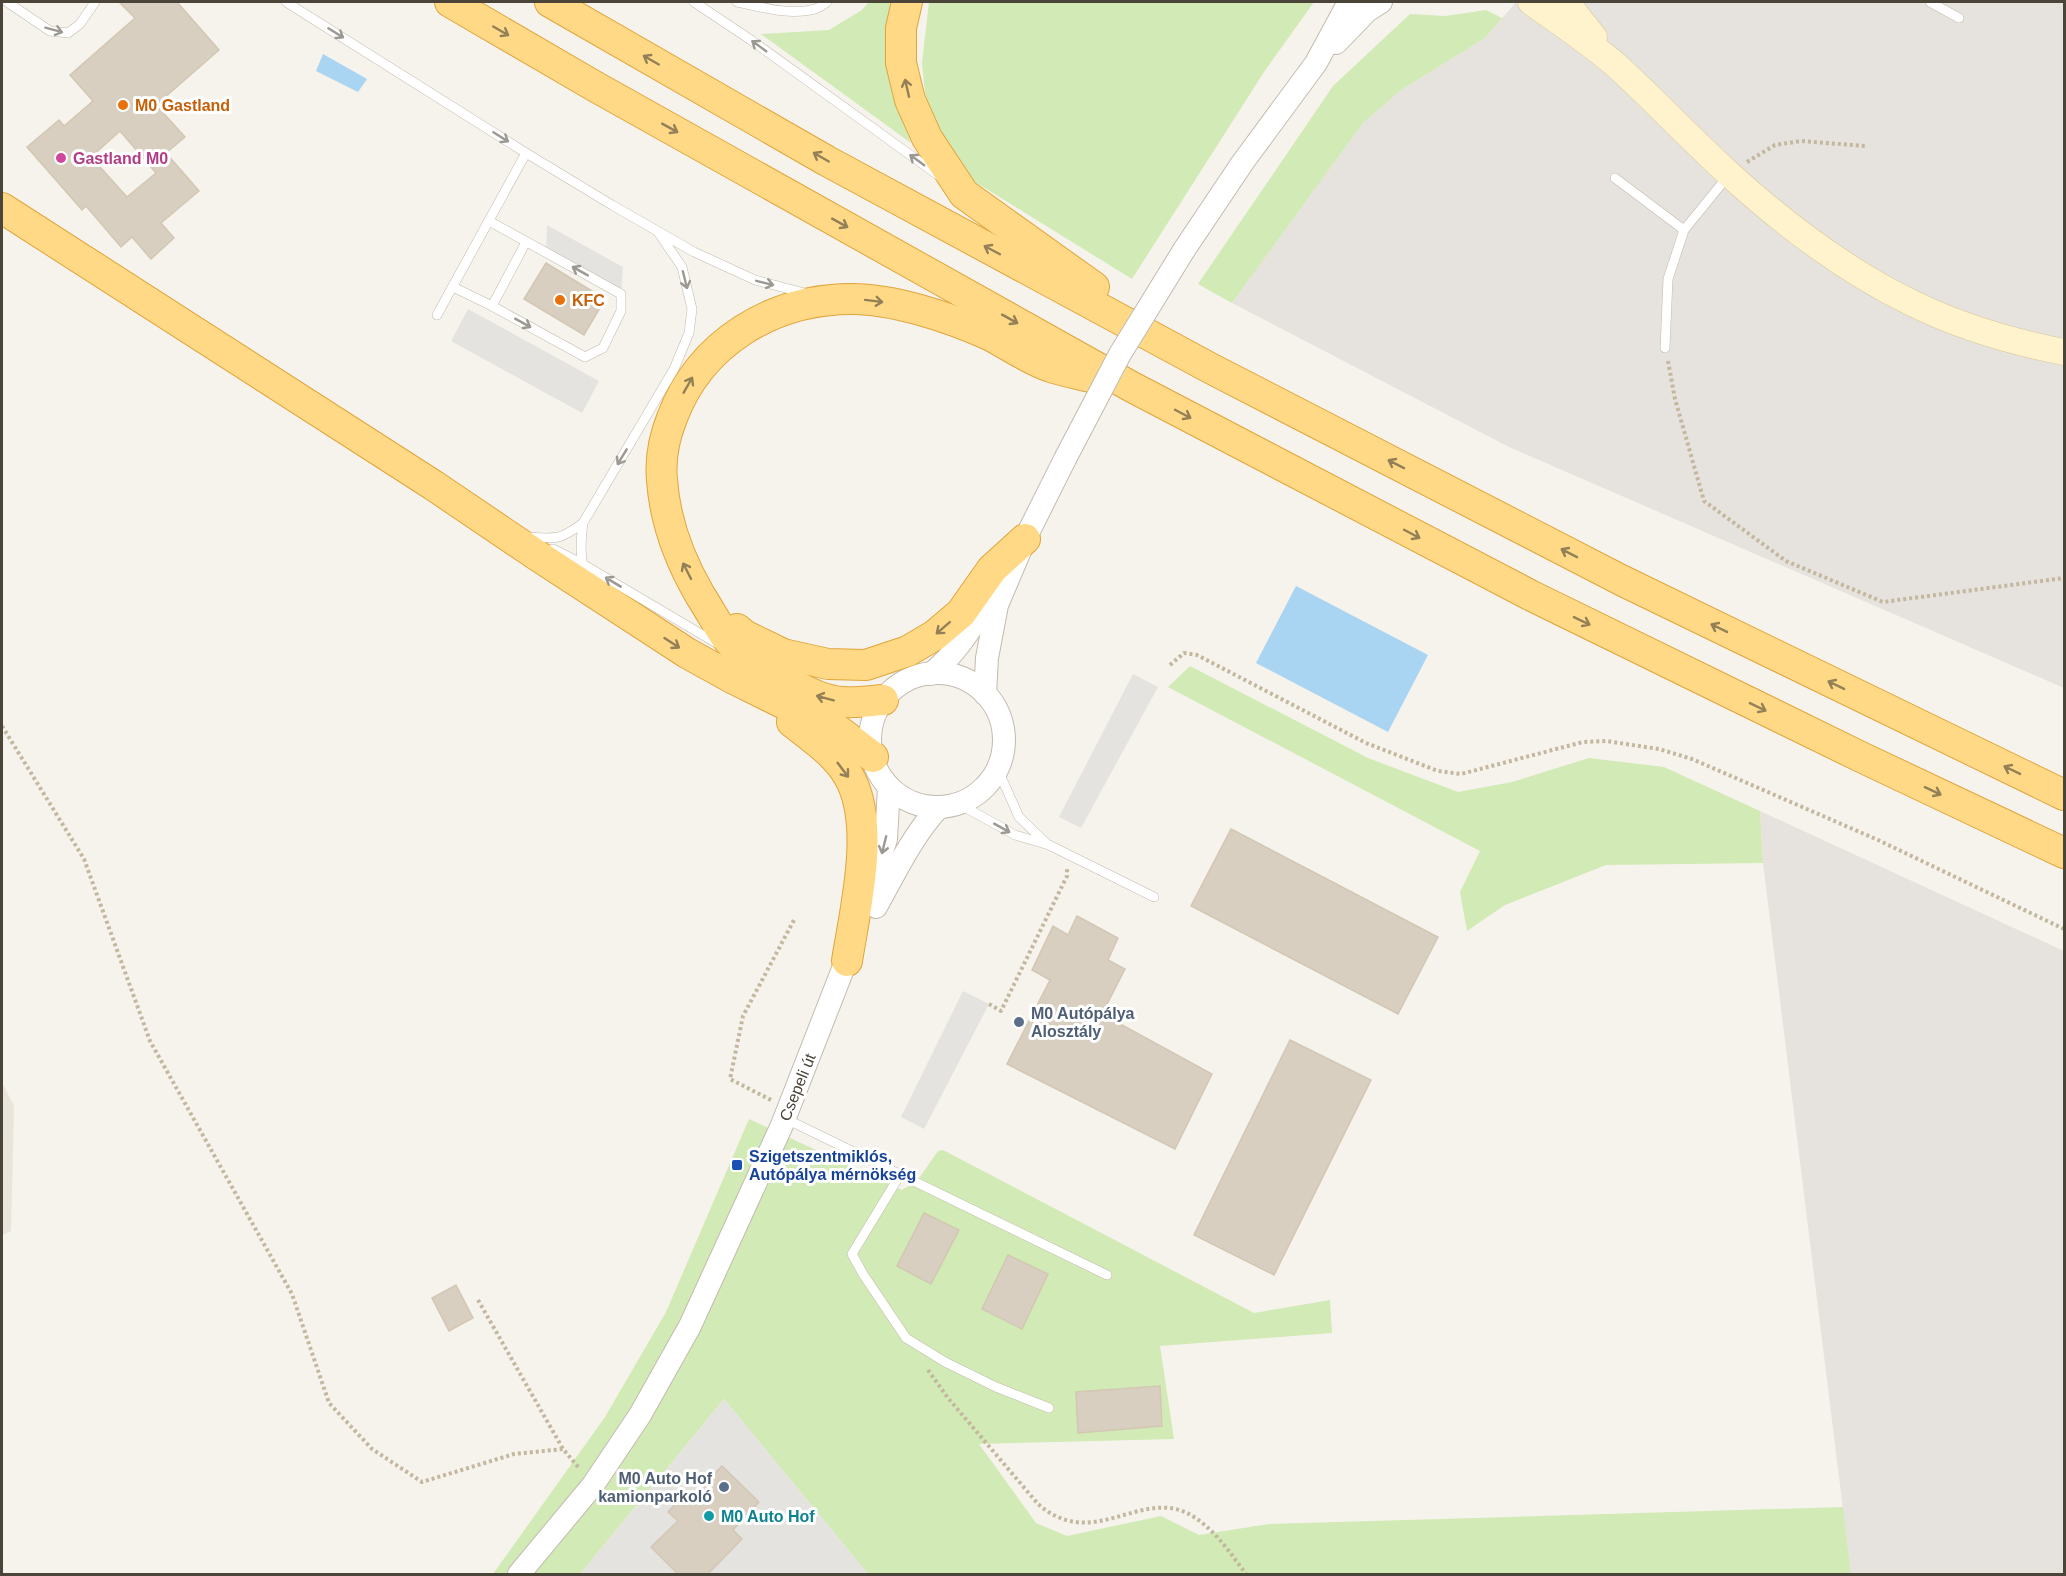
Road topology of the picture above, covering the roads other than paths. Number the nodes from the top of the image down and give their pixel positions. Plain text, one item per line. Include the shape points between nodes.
1 (7, 2) edge
2 (94, 2) edge
3 (286, 2) edge
4 (450, 2) edge
5 (550, 2) edge
6 (694, 2) edge
7 (737, 2) edge
8 (827, 2) edge
9 (908, 2) edge
10 (1349, 2) edge
11 (1381, 2) edge
12 (1532, 2) edge
13 (1566, 2) edge
14 (1930, 2) edge
15 (1959, 18) dead end
16 (1316, 63) junction
17 (1617, 66) junction
18 (526, 153) junction
19 (1729, 174) junction
20 (1615, 178) dead end
21 (964, 194) junction
22 (2, 208) edge
23 (489, 221) junction
24 (1684, 230) junction
25 (656, 231) junction
26 (526, 242) junction
27 (453, 287) junction
28 (828, 300) junction
29 (492, 306) junction
30 (437, 315) dead end
31 (1665, 348) road end
32 (2064, 352) edge
33 (1210, 368) junction
34 (1132, 387) junction
35 (433, 485) junction
36 (583, 523) junction
37 (528, 537) junction
38 (1025, 539) junction
39 (581, 563) junction
40 (605, 599) junction
41 (704, 601) junction
42 (745, 671) junction
43 (931, 674) junction
44 (986, 694) junction
45 (883, 700) junction
46 (873, 757) junction
47 (998, 770) junction
48 (889, 787) junction
49 (2064, 795) edge
50 (949, 805) junction
51 (1048, 845) junction
52 (2064, 853) edge
53 (1154, 897) dead end
54 (847, 961) junction
55 (786, 1114) junction
56 (900, 1175) junction
57 (1107, 1275) dead end
58 (1049, 1408) dead end
59 (519, 1575) edge

1 -> 2 lane via 50,31 68,33 80,24
3 -> 18 lane
4 -> 34 highway
33 -> 5 highway via 827,160
21 -> 6 lane
7 - 8 lane via 793,11 816,9
21 -> 9 highway via 927,138 910,100 902,63 901,28
10 - 16 street
11 - 16 street via 1367,10
12 - 17 main road
13 - 17 main road
14 - 15 lane
16 - 38 street, bridge via 1243,162 1120,354
17 - 19 main road
18 - 23 lane
18 - 25 lane
19 - 24 lane
19 - 32 main road via 1806,237 1882,288 1914,305 1985,332
20 - 24 lane
21 - 33 highway
22 - 35 highway
23 - 26 lane
23 - 27 lane
24 - 31 lane via 1668,279
25 -> 28 lane via 755,280
25 -> 36 lane via 682,267 692,309 689,333 674,369
26 - 29 lane
29 -> 26 lane via 585,357 603,348 621,311 621,294
27 - 29 lane
27 - 30 lane
28 -> 34 highway via 885,302 933,314 986,334 1050,367
41 -> 28 highway via 674,544 661,479 666,435 676,406 690,380 710,356 740,331 802,304
49 -> 33 highway via 1621,580
34 -> 52 highway via 1530,596
35 - 37 lane
35 - 40 highway
36 - 37 lane via 555,539
36 - 39 lane
37 - 39 lane
38 -> 41 highway via 992,569 961,613 935,635 908,651 866,665 828,664 783,654 744,635
38 - 43 street via 967,636
38 - 44 street via 995,614 987,658
39 - 40 lane via 586,578
42 -> 39 lane via 703,636
40 -> 42 highway via 687,653
41 - 42 highway
45 -> 42 highway via 841,702
42 - 46 highway
42 -> 54 highway via 826,748 849,776 861,807 863,833
43 - 44 street via 951,675
43 - 45 street via 913,678
44 - 47 street via 1004,730
45 - 46 street via 870,737
46 - 48 street
47 - 50 street via 975,796
47 - 51 lane via 1019,817
48 - 50 street via 920,805
48 -> 54 street, Csepeli út via 886,839
50 -> 51 lane via 1015,835
50 - 54 street, Csepeli út via 927,820 908,848
51 - 53 lane
54 - 55 street, Csepeli út
55 - 56 lane
55 - 59 street, Csepeli út via 690,1326 640,1415 593,1485
56 - 57 lane
56 - 58 lane via 852,1254 863,1274 906,1338 996,1387

